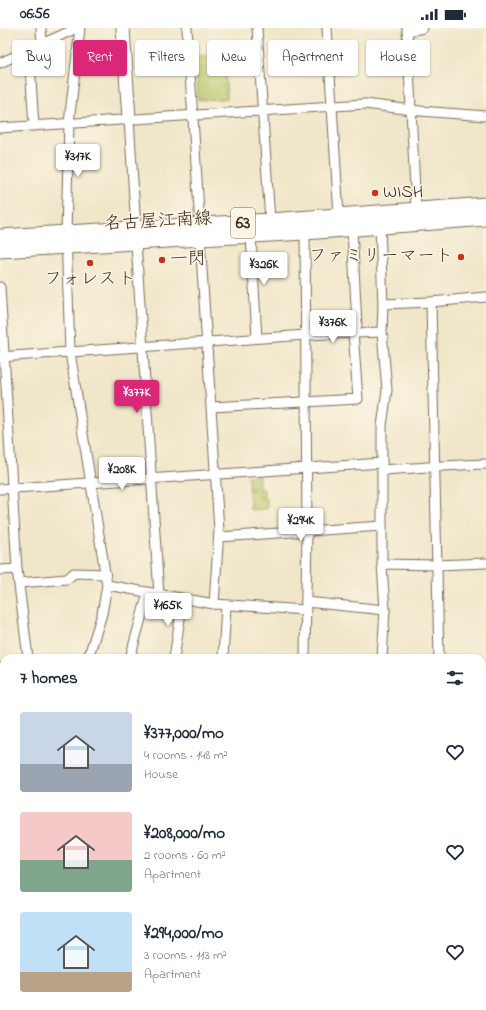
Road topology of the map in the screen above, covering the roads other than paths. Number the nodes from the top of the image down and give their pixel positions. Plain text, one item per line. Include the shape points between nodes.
1 (42, 28) edge
2 (78, 28) edge
3 (123, 28) edge
4 (187, 28) edge
5 (257, 28) edge
6 (327, 28) edge
7 (423, 28) edge
8 (407, 30) edge
9 (42, 40) edge
10 (53, 40) edge
11 (12, 58) edge
12 (0, 63) edge
13 (31, 76) edge
14 (332, 105) junction
15 (263, 110) junction
16 (410, 110) junction
17 (193, 115) junction
18 (486, 116) edge
19 (129, 119) junction
20 (69, 124) junction
21 (34, 126) junction
22 (0, 128) edge
23 (486, 205) edge
24 (416, 210) junction
25 (339, 216) junction
26 (486, 218) edge
27 (270, 221) junction
28 (380, 227) junction
29 (352, 229) junction
30 (200, 232) junction
31 (306, 232) junction
32 (136, 236) junction
33 (251, 236) junction
34 (0, 237) edge
35 (66, 240) junction
36 (0, 250) edge
37 (0, 287) edge
38 (486, 297) edge
39 (431, 302) junction
40 (383, 304) junction
41 (353, 332) junction
42 (382, 332) junction
43 (306, 335) junction
44 (257, 338) junction
45 (207, 342) junction
46 (143, 347) junction
47 (70, 352) junction
48 (2, 357) edge
49 (307, 401) junction
50 (212, 407) junction
51 (486, 464) edge
52 (382, 466) junction
53 (435, 467) junction
54 (306, 469) junction
55 (216, 475) junction
56 (152, 479) junction
57 (91, 483) junction
58 (12, 488) junction
59 (0, 489) edge
60 (382, 526) junction
61 (307, 531) junction
62 (219, 536) junction
63 (486, 563) edge
64 (382, 564) junction
65 (437, 565) junction
66 (17, 569) junction
67 (0, 570) edge
68 (105, 574) junction
69 (19, 582) junction
70 (107, 585) junction
71 (148, 593) junction
72 (159, 595) junction
73 (183, 600) junction
74 (214, 604) junction
75 (226, 606) junction
76 (306, 606) junction
77 (385, 610) junction
78 (28, 654) edge
79 (89, 654) edge
80 (131, 654) edge
81 (175, 654) edge
82 (224, 654) edge
83 (305, 654) edge
84 (382, 654) edge
85 (439, 654) edge

1 - 9 street
2 - 10 street
2 - 20 street
3 - 19 street
4 - 17 street
5 - 15 street
6 - 14 street
7 - 8 street
8 - 16 street
11 - 12 street
13 - 21 street
14 - 15 street
14 - 16 street via 365,104
14 - 25 street
15 - 17 street
15 - 27 street
16 - 18 street
16 - 24 street
17 - 19 street
17 - 30 street
19 - 20 street
19 - 32 street
20 - 21 street
20 - 35 street
21 - 22 street
23 - 24 main road, 名古屋江南線 / 63
24 - 25 main road, 名古屋江南線 / 63
25 - 27 main road, 名古屋江南線 / 63
26 - 28 main road, 名古屋江南線 / 63
27 - 30 main road, 名古屋江南線 / 63
28 - 29 main road, 名古屋江南線 / 63
28 - 40 street
29 - 31 main road, 名古屋江南線 / 63
29 - 41 street via 357,325
30 - 32 main road, 名古屋江南線 / 63
30 - 33 main road, 名古屋江南線 / 63
30 - 45 street
31 - 33 main road, 名古屋江南線 / 63
31 - 43 street
32 - 35 main road, 名古屋江南線 / 63
32 - 46 street
33 - 44 street
34 - 35 main road, 名古屋江南線 / 63
35 - 36 main road, 名古屋江南線 / 63
35 - 47 street
37 - 48 street
38 - 39 street
39 - 40 street
39 - 53 street
40 - 42 street
41 - 42 street
41 - 43 street
41 - 49 street via 358,399
42 - 52 street via 387,390 382,426
43 - 44 street
43 - 49 street
44 - 45 street
45 - 46 street
45 - 50 street
46 - 47 street
46 - 56 street
47 - 48 street
47 - 57 street
48 - 58 street
49 - 50 street
49 - 54 street
50 - 55 street
51 - 53 street
52 - 53 street
52 - 54 street
52 - 60 street
53 - 65 street
54 - 55 street
54 - 61 street
55 - 56 street
55 - 62 street
56 - 57 street
56 - 72 street
57 - 58 street
57 - 68 street
58 - 59 street
58 - 66 street
60 - 61 street
60 - 64 street
61 - 62 street
61 - 76 street
62 - 74 street
63 - 65 street
64 - 65 street
64 - 77 street
65 - 85 street
66 - 67 street
66 - 69 street
68 - 69 street via 74,573 67,579
68 - 70 street
69 - 78 street
70 - 71 street
70 - 79 street via 102,614
71 - 72 street
71 - 80 street
72 - 73 street
73 - 74 street
73 - 81 street
74 - 75 street
75 - 76 street
75 - 82 street
76 - 77 street
76 - 83 street
77 - 84 street

